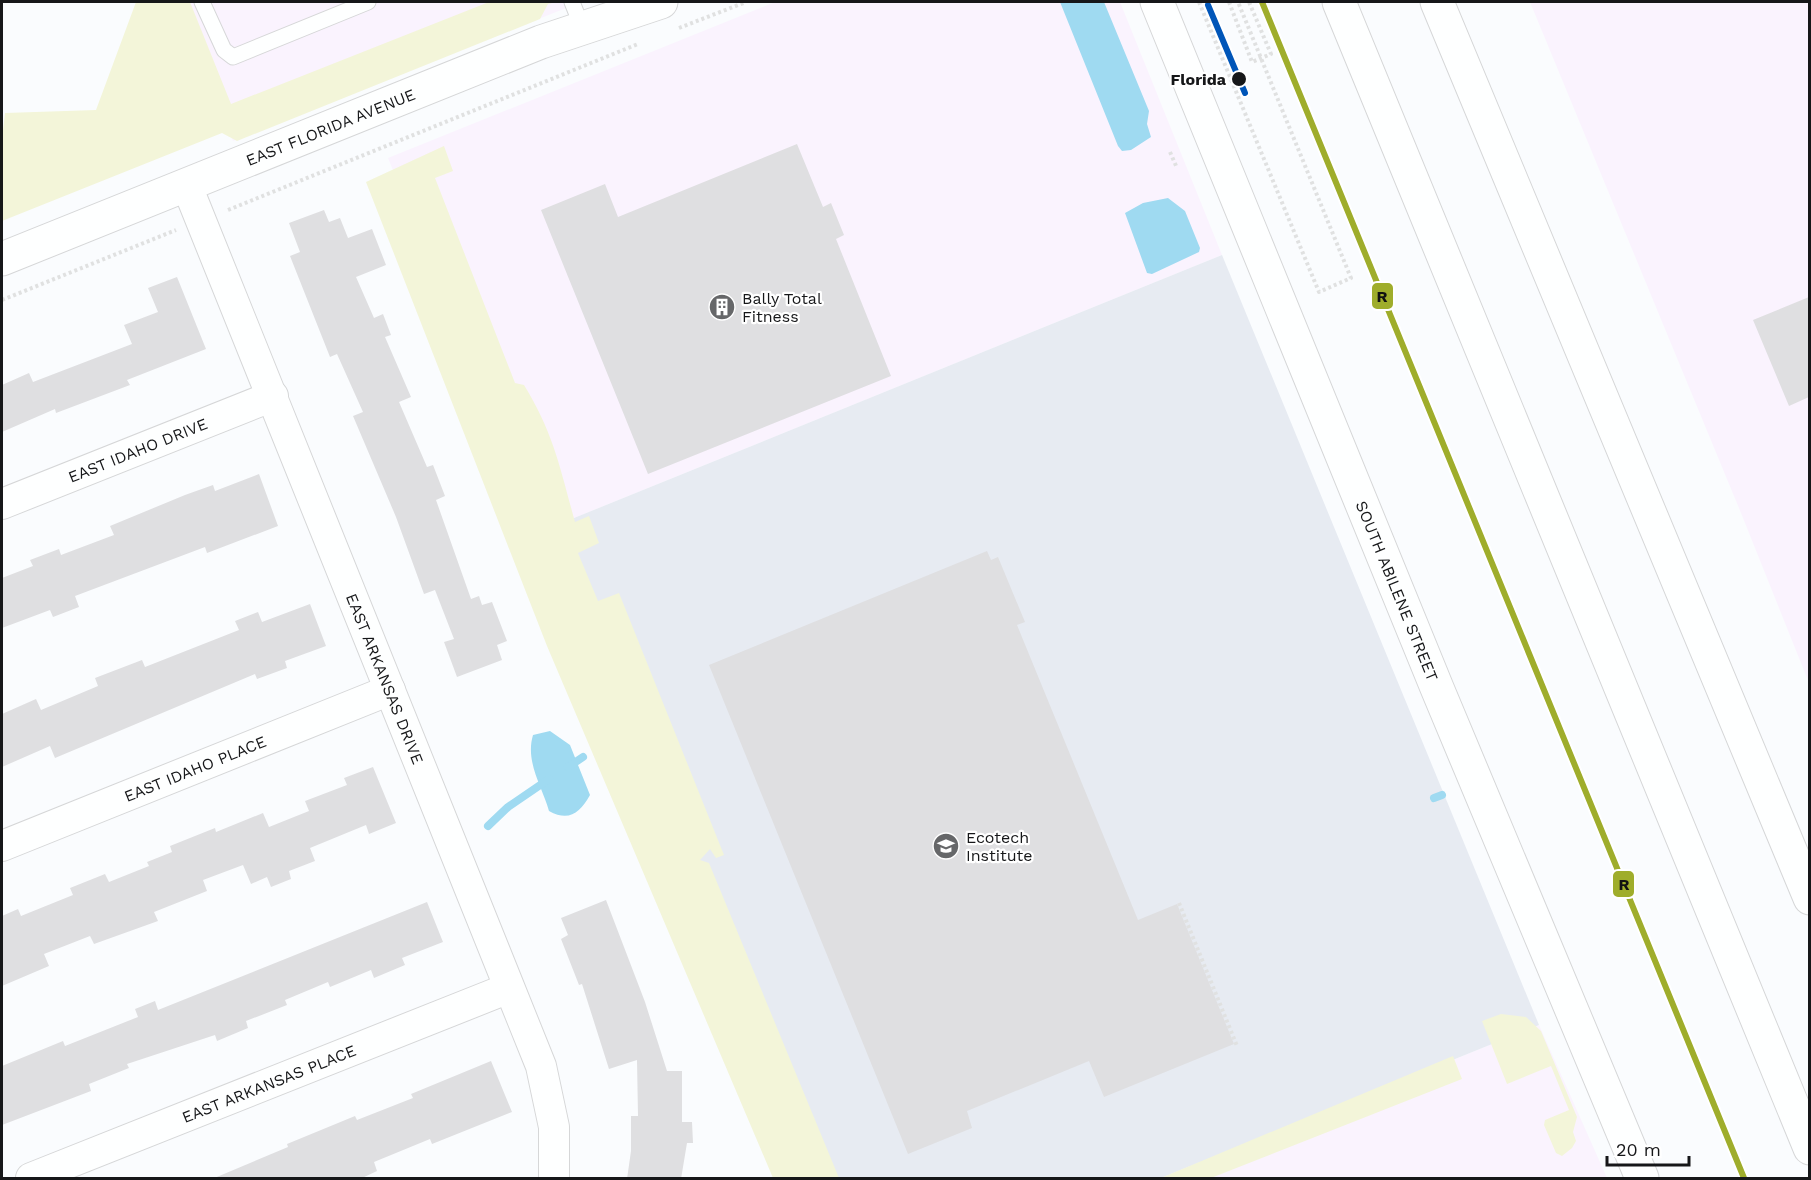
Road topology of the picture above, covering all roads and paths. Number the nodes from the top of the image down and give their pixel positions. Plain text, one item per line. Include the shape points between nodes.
1 (202, 2) edge
2 (368, 2) edge
3 (746, 2) edge
4 (1156, 2) edge
5 (1199, 2) edge
6 (1229, 2) edge
7 (1238, 2) edge
8 (1249, 2) edge
9 (1339, 2) edge
10 (1437, 2) edge
11 (577, 14) edge
12 (665, 17) edge
13 (648, 40) dead end
14 (1261, 58) junction
15 (1170, 152) dead end
16 (1177, 168) dead end
17 (188, 186) junction
18 (248, 202) dead end
19 (161, 236) dead end
20 (2, 259) edge
21 (2, 300) edge
22 (273, 396) junction
23 (2, 504) edge
24 (390, 690) junction
25 (2, 846) edge
26 (1809, 898) edge
27 (1179, 903) dead end
28 (509, 988) junction
29 (1237, 1046) dead end
30 (1809, 1148) edge
31 (31, 1179) edge
32 (554, 1179) edge
33 (1642, 1179) edge

1 - 2 lane via 224,50 233,57
3 - 12 path
4 - 33 main road, SOUTH ABILENE STREET
5 - 14 path via 1318,292 1351,278
6 - 14 path via 1252,62
7 - 14 path
8 - 14 path via 1271,54
9 - 30 main road
10 - 26 main road
11 - 12 main road, EAST FLORIDA AVENUE
11 - 17 main road, EAST FLORIDA AVENUE via 502,58
13 - 18 path
15 - 16 path
17 - 20 main road, EAST FLORIDA AVENUE
17 - 22 street, EAST ARKANSAS DRIVE
19 - 21 path
22 - 23 street, EAST IDAHO DRIVE
22 - 24 street, EAST ARKANSAS DRIVE
24 - 25 street, EAST IDAHO PLACE
24 - 28 street, EAST ARKANSAS DRIVE
27 - 29 path
28 - 31 street, EAST ARKANSAS PLACE
28 - 32 street, EAST ARKANSAS DRIVE via 550,1097

